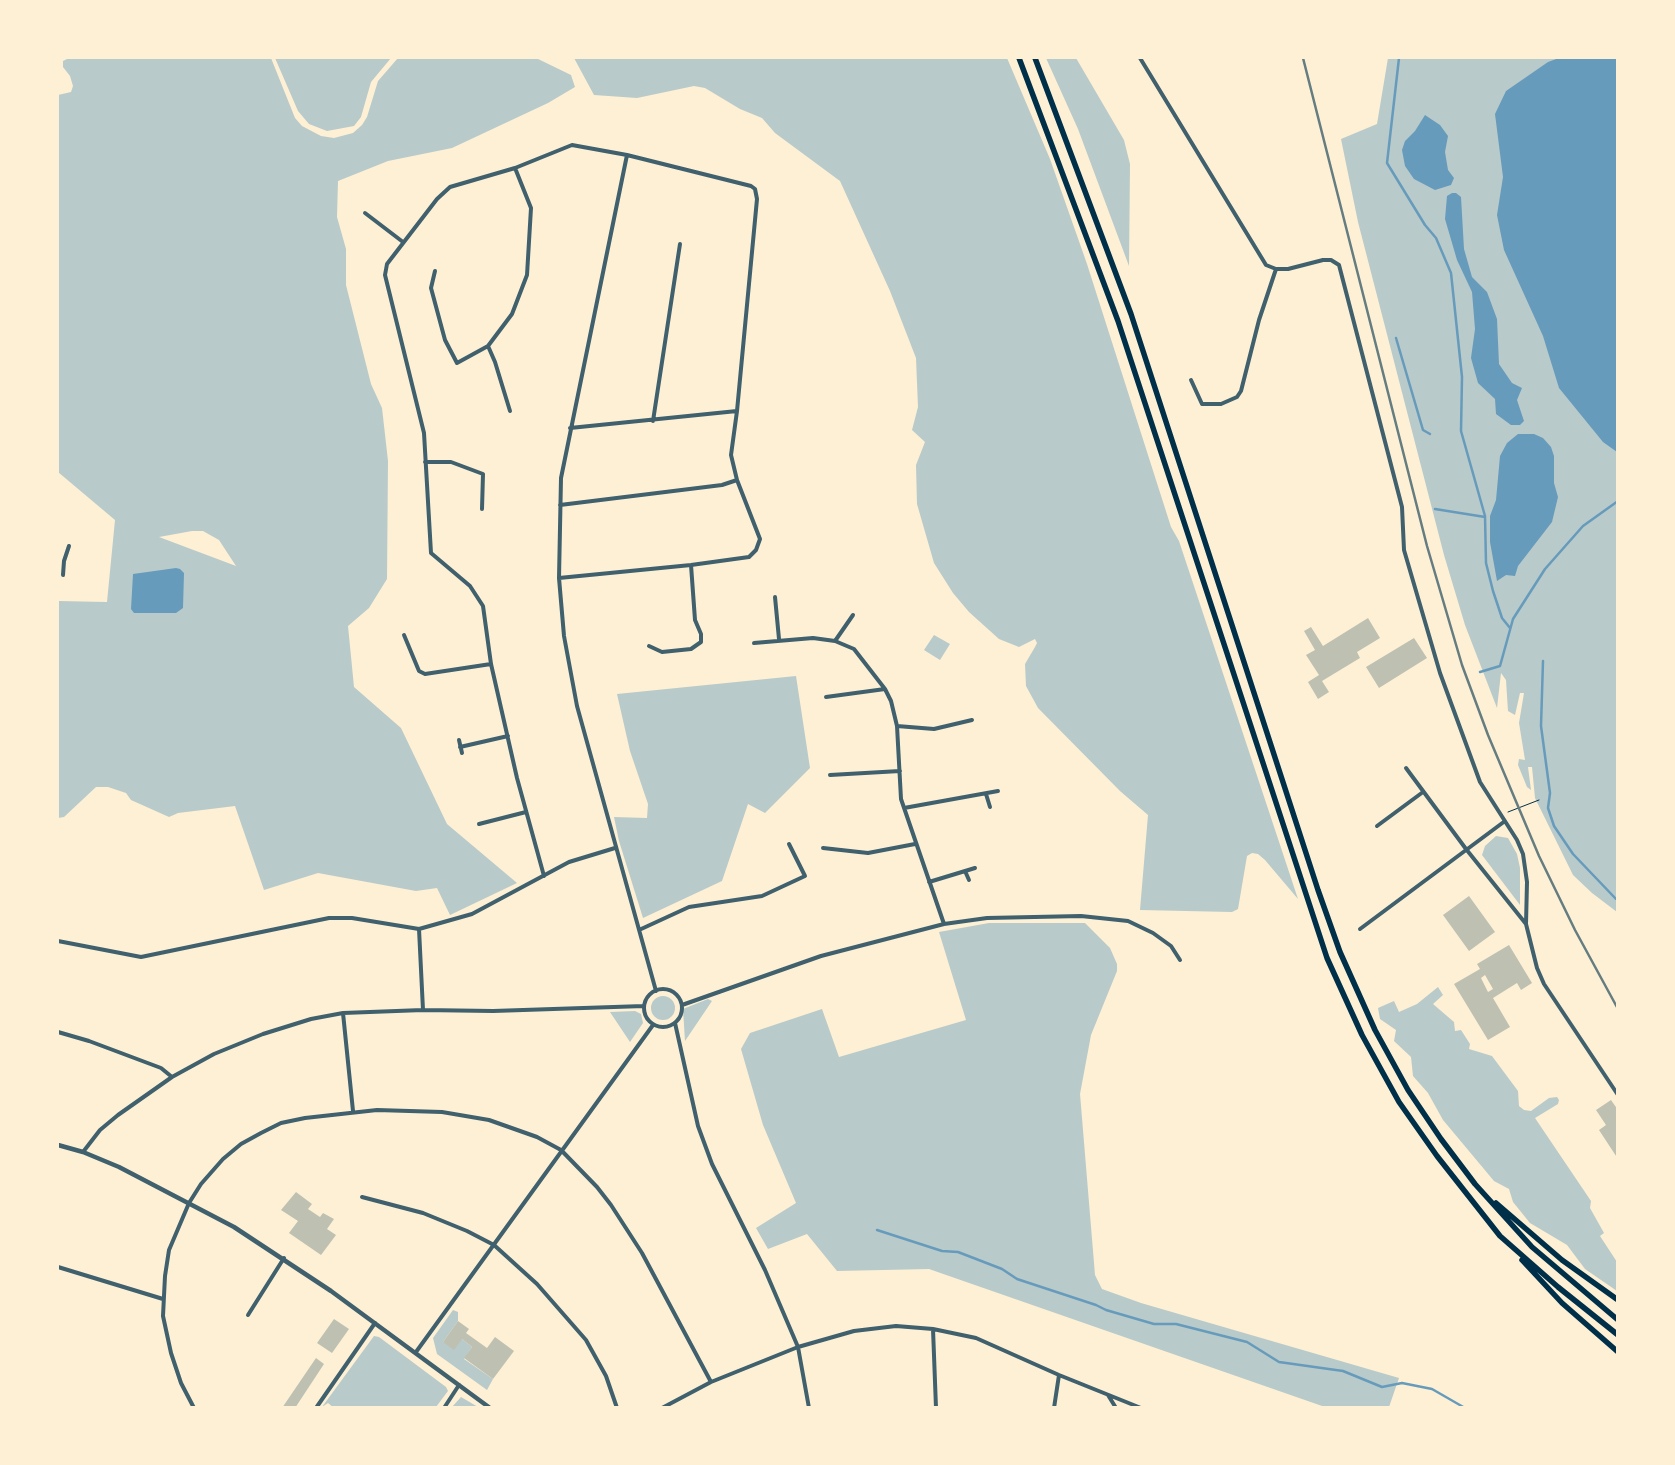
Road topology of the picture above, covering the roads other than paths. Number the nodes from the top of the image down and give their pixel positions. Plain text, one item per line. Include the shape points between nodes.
1 (1019, 58) edge
2 (1035, 58) edge
3 (1140, 58) edge
4 (627, 155) junction
5 (515, 168) junction
6 (365, 213) dead end
7 (403, 242) junction
8 (680, 244) dead end
9 (1276, 269) junction
10 (435, 271) dead end
11 (488, 346) junction
12 (1191, 380) dead end
13 (510, 411) dead end
14 (737, 411) junction
15 (653, 421) junction
16 (570, 428) junction
17 (425, 462) junction
18 (738, 480) junction
19 (560, 505) junction
20 (482, 509) dead end
21 (69, 546) dead end
22 (58, 558) edge
23 (64, 561) junction
24 (691, 565) junction
25 (64, 575) dead end
26 (559, 578) junction
27 (775, 598) dead end
28 (853, 615) dead end
29 (404, 635) dead end
30 (413, 639) dead end
31 (778, 639) junction
32 (835, 641) junction
33 (407, 642) junction
34 (754, 643) dead end
35 (649, 646) dead end
36 (491, 664) junction
37 (885, 689) junction
38 (826, 697) dead end
39 (972, 720) dead end
40 (897, 726) junction
41 (508, 736) junction
42 (458, 740) dead end
43 (460, 747) junction
44 (462, 753) dead end
45 (1406, 768) dead end
46 (900, 771) junction
47 (830, 776) dead end
48 (998, 792) dead end
49 (1423, 792) junction
50 (986, 794) junction
51 (990, 807) dead end
52 (904, 808) junction
53 (526, 812) junction
54 (1506, 821) junction
55 (479, 824) dead end
56 (1377, 826) dead end
57 (789, 844) dead end
58 (915, 844) junction
59 (616, 848) junction
60 (823, 848) dead end
61 (1466, 849) junction
62 (975, 868) dead end
63 (965, 872) junction
64 (544, 876) junction
65 (969, 880) dead end
66 (930, 882) junction
67 (944, 924) junction
68 (1526, 924) junction
69 (419, 929) junction
70 (1360, 929) dead end
71 (639, 930) junction
72 (58, 941) edge
73 (1180, 960) dead end
74 (656, 991) junction
75 (682, 1004) junction
76 (644, 1006) junction
77 (422, 1010) junction
78 (343, 1013) junction
79 (675, 1023) junction
80 (653, 1025) junction
81 (58, 1032) edge
82 (172, 1077) junction
83 (1618, 1096) edge
84 (353, 1111) junction
85 (58, 1145) edge
86 (561, 1150) junction
87 (83, 1152) junction
88 (1475, 1184) junction
89 (362, 1197) dead end
90 (189, 1203) junction
91 (1500, 1236) junction
92 (494, 1245) junction
93 (284, 1258) junction
94 (58, 1267) edge
95 (163, 1299) junction
96 (1618, 1300) edge
97 (248, 1316) dead end
98 (1618, 1320) edge
99 (375, 1323) junction
100 (933, 1329) junction
101 (1618, 1336) edge
102 (798, 1347) junction
103 (416, 1352) junction
104 (1618, 1352) edge
105 (1059, 1375) junction
106 (711, 1382) junction
107 (459, 1385) junction
108 (1108, 1396) junction
109 (194, 1408) edge
110 (316, 1408) edge
111 (444, 1408) edge
112 (490, 1408) edge
113 (618, 1408) edge
114 (662, 1408) edge
115 (809, 1408) edge
116 (936, 1408) edge
117 (1054, 1408) edge
118 (1116, 1408) edge
119 (1141, 1408) edge

1 - 91 highway via 1118,322 1327,958 1362,1035 1399,1102
2 - 88 highway via 1131,314 1340,952 1375,1030 1408,1090
3 - 9 street via 1266,265
4 - 5 street via 572,145
4 - 14 street via 755,189 757,199
4 - 16 street
5 - 7 street via 450,187
5 - 11 street via 531,208 528,275 512,314
6 - 7 street
7 - 17 street via 387,264 385,275 424,433
8 - 15 street
9 - 12 street via 1237,397 1220,404 1202,404
9 - 54 street via 1323,260 1339,265 1402,507 1404,550 1434,654 1480,782
10 - 11 street via 431,288 445,340 458,363
11 - 13 street
14 - 15 street
14 - 18 street via 731,455
15 - 16 street
16 - 19 street
17 - 20 street via 451,462 483,474
17 - 36 street via 431,553 470,586 483,606
18 - 19 street
18 - 24 street via 760,539 756,550 749,557
19 - 26 street
21 - 23 street
22 - 23 street
23 - 25 street
24 - 26 street
24 - 35 street via 695,620 701,642 691,649 662,652
26 - 59 street via 564,636 577,706
27 - 31 street
28 - 32 street
29 - 33 street
30 - 33 street
31 - 32 street
31 - 34 street
32 - 37 street via 854,649
33 - 36 street via 419,671 425,674
36 - 41 street
37 - 38 street
37 - 40 street
39 - 40 street via 934,729
40 - 46 street
41 - 43 street
41 - 53 street
42 - 43 street
43 - 44 street
45 - 49 street
46 - 47 street
46 - 52 street
48 - 50 street
49 - 56 street
49 - 61 street
50 - 51 street
50 - 52 street
52 - 58 street
53 - 55 street
53 - 64 street
54 - 61 street
54 - 68 street via 1517,840 1526,867
57 - 71 street via 805,876 762,896 689,907
58 - 60 street via 868,853
58 - 66 street
59 - 64 street via 569,862
59 - 71 street
61 - 68 street
61 - 70 street
62 - 63 street
63 - 65 street
63 - 66 street
64 - 69 street via 472,914
66 - 67 street
67 - 73 street via 987,918 1110,917 1128,921 1153,933 1171,946
67 - 75 street via 821,956
68 - 83 street via 1544,984
69 - 72 street via 352,918 329,918 141,957
69 - 77 street
71 - 74 street
74 - 75 street via 670,991
74 - 76 street
75 - 79 street via 681,1015
76 - 77 street
76 - 80 street via 645,1014
77 - 78 street
78 - 82 street via 262,1034 214,1054
78 - 84 street
79 - 80 street via 662,1028
79 - 102 street via 698,1126 712,1164 765,1270
80 - 86 street
81 - 82 street via 161,1068
82 - 87 street via 100,1130
84 - 86 street via 395,1110 464,1115 516,1128
84 - 90 street via 305,1118 260,1133 223,1159
85 - 87 street
86 - 92 street
86 - 106 street via 612,1205 642,1253
87 - 90 street via 118,1166
88 - 96 highway via 1562,1260
88 - 98 highway via 1532,1247
89 - 92 street via 423,1213 467,1230
90 - 93 street
90 - 95 street via 170,1250
91 - 101 highway
91 - 104 highway via 1562,1303
92 - 103 street
92 - 113 street via 537,1284 586,1340 606,1376
93 - 97 street
93 - 99 street
94 - 95 street
95 - 109 street via 171,1353
99 - 103 street
99 - 110 street
100 - 102 street via 876,1328
100 - 105 street via 997,1346
100 - 116 street
102 - 106 street
102 - 115 street
103 - 107 street
105 - 108 street
105 - 117 street
106 - 114 street
107 - 111 street
107 - 112 street
108 - 118 street
108 - 119 street

